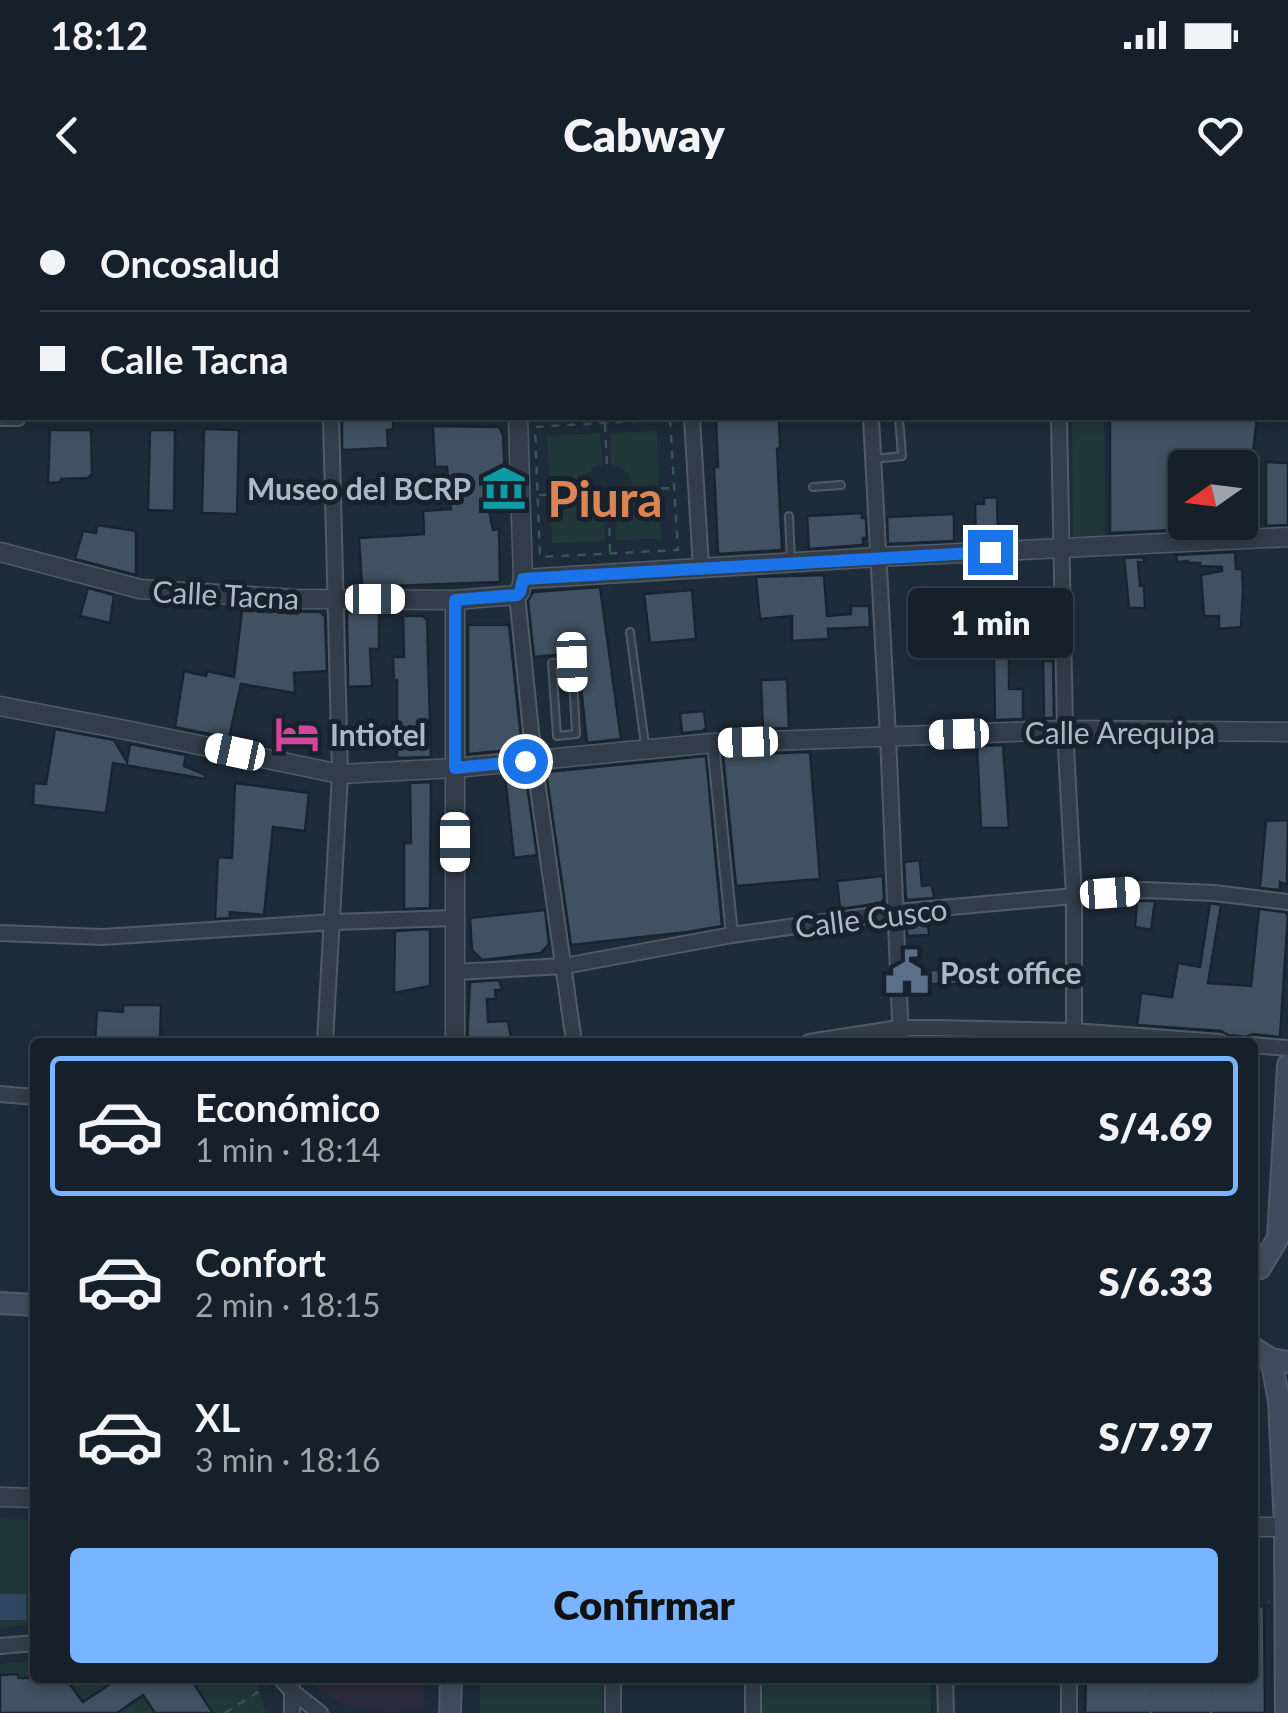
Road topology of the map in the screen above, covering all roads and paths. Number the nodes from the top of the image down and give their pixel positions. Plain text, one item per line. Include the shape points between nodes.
1 (332, 420) edge
2 (518, 420) edge
3 (654, 420) edge
4 (670, 420) edge
5 (692, 420) edge
6 (871, 420) edge
7 (898, 420) edge
8 (1060, 420) edge
9 (604, 423) junction
10 (874, 458) junction
11 (607, 467) dead end
12 (841, 485) dead end
13 (814, 487) dead end
14 (673, 488) junction
15 (629, 490) dead end
16 (585, 492) dead end
17 (537, 495) junction
18 (609, 512) dead end
19 (790, 516) dead end
20 (1288, 537) edge
21 (1063, 549) junction
22 (0, 552) edge
23 (610, 553) junction
24 (880, 558) junction
25 (791, 563) junction
26 (701, 568) junction
27 (520, 587) junction
28 (335, 599) junction
29 (455, 600) junction
30 (630, 632) dead end
31 (0, 706) edge
32 (1065, 730) junction
33 (1288, 732) edge
34 (576, 734) junction
35 (888, 736) junction
36 (713, 743) junction
37 (646, 750) junction
38 (576, 756) junction
39 (534, 760) junction
40 (455, 768) junction
41 (340, 774) junction
42 (1074, 896) junction
43 (1288, 902) edge
44 (896, 912) junction
45 (455, 918) junction
46 (333, 922) junction
47 (0, 933) edge
48 (732, 935) junction
49 (564, 966) junction
50 (455, 972) junction
51 (900, 1035) edge
52 (1074, 1037) edge
53 (326, 1038) edge
54 (456, 1038) edge
55 (573, 1038) edge
56 (861, 1038) edge
57 (1103, 1038) edge
58 (1258, 1046) edge
59 (1288, 1048) edge
60 (1288, 1065) edge
61 (0, 1094) edge
62 (30, 1097) edge
63 (1288, 1260) edge
64 (1258, 1268) edge
65 (1258, 1270) edge
66 (0, 1304) edge
67 (30, 1305) edge
68 (1279, 1361) edge
69 (0, 1498) edge
70 (30, 1498) edge
71 (1258, 1526) edge
72 (1286, 1527) edge
73 (1258, 1602) edge
74 (1270, 1602) dead end
75 (30, 1643) edge
76 (0, 1646) edge
77 (272, 1683) edge
78 (450, 1683) edge
79 (613, 1683) edge
80 (752, 1683) edge
81 (945, 1683) edge
82 (1069, 1683) edge
83 (1151, 1683) edge
84 (1211, 1683) edge
85 (292, 1684) edge
86 (226, 1713) edge
87 (292, 1713) edge
88 (320, 1713) edge
89 (450, 1713) edge
90 (613, 1713) edge
91 (753, 1713) edge
92 (946, 1713) edge
93 (1069, 1713) edge
94 (1151, 1713) edge
95 (1211, 1713) edge
96 (1286, 1713) edge

1 - 28 street
2 - 27 street
3 - 9 path
4 - 14 path
5 - 26 street
6 - 10 street
7 - 10 lane via 902,456
8 - 21 street
9 - 11 path
9 - 17 path via 536,427
10 - 24 street
12 - 13 lane
14 - 15 path
14 - 23 path via 678,550
16 - 17 path
17 - 23 path via 540,556
18 - 23 path
19 - 25 lane
20 - 21 street, Calle Tacna
21 - 24 street, Calle Tacna
21 - 32 street
22 - 28 street, Calle Tacna via 140,590
24 - 25 street, Calle Tacna
24 - 35 street
25 - 26 street, Calle Tacna
26 - 27 street, Calle Tacna
27 - 29 street, Calle Tacna
27 - 39 street
28 - 29 street, Calle Tacna
28 - 41 street
29 - 40 street
30 - 37 lane
31 - 41 street, Calle Arequipa
32 - 33 street, Calle Arequipa
32 - 35 street, Calle Arequipa
32 - 42 street
34 - 34 lane via 572,662 552,663 557,736
34 - 38 lane
35 - 36 street, Calle Arequipa
35 - 44 street
36 - 37 street, Calle Arequipa
36 - 48 street
37 - 38 street, Calle Arequipa
38 - 39 street, Calle Arequipa
39 - 40 street, Calle Arequipa
39 - 49 street
40 - 41 street, Calle Arequipa
40 - 45 street
41 - 46 street
42 - 43 street, Calle Cusco via 1145,890
42 - 44 street, Calle Cusco
42 - 52 street
44 - 48 street, Calle Cusco
44 - 51 street
45 - 46 street
45 - 50 street
46 - 47 street via 103,937
46 - 53 street
48 - 49 street, Calle Cusco
49 - 50 street, Calle Cusco
49 - 55 street
50 - 54 street
51 - 52 street
51 - 56 street
52 - 57 street
58 - 59 street
60 - 64 main road via 1278,1238
61 - 62 street
63 - 65 main road
66 - 67 main road
68 - 72 main road
69 - 70 street
71 - 72 street
72 - 96 main road
73 - 74 path
75 - 76 street
77 - 86 path
78 - 89 main road
79 - 90 street
80 - 91 street
81 - 92 street
82 - 93 street
83 - 94 path
84 - 95 path
85 - 87 street
85 - 88 street

